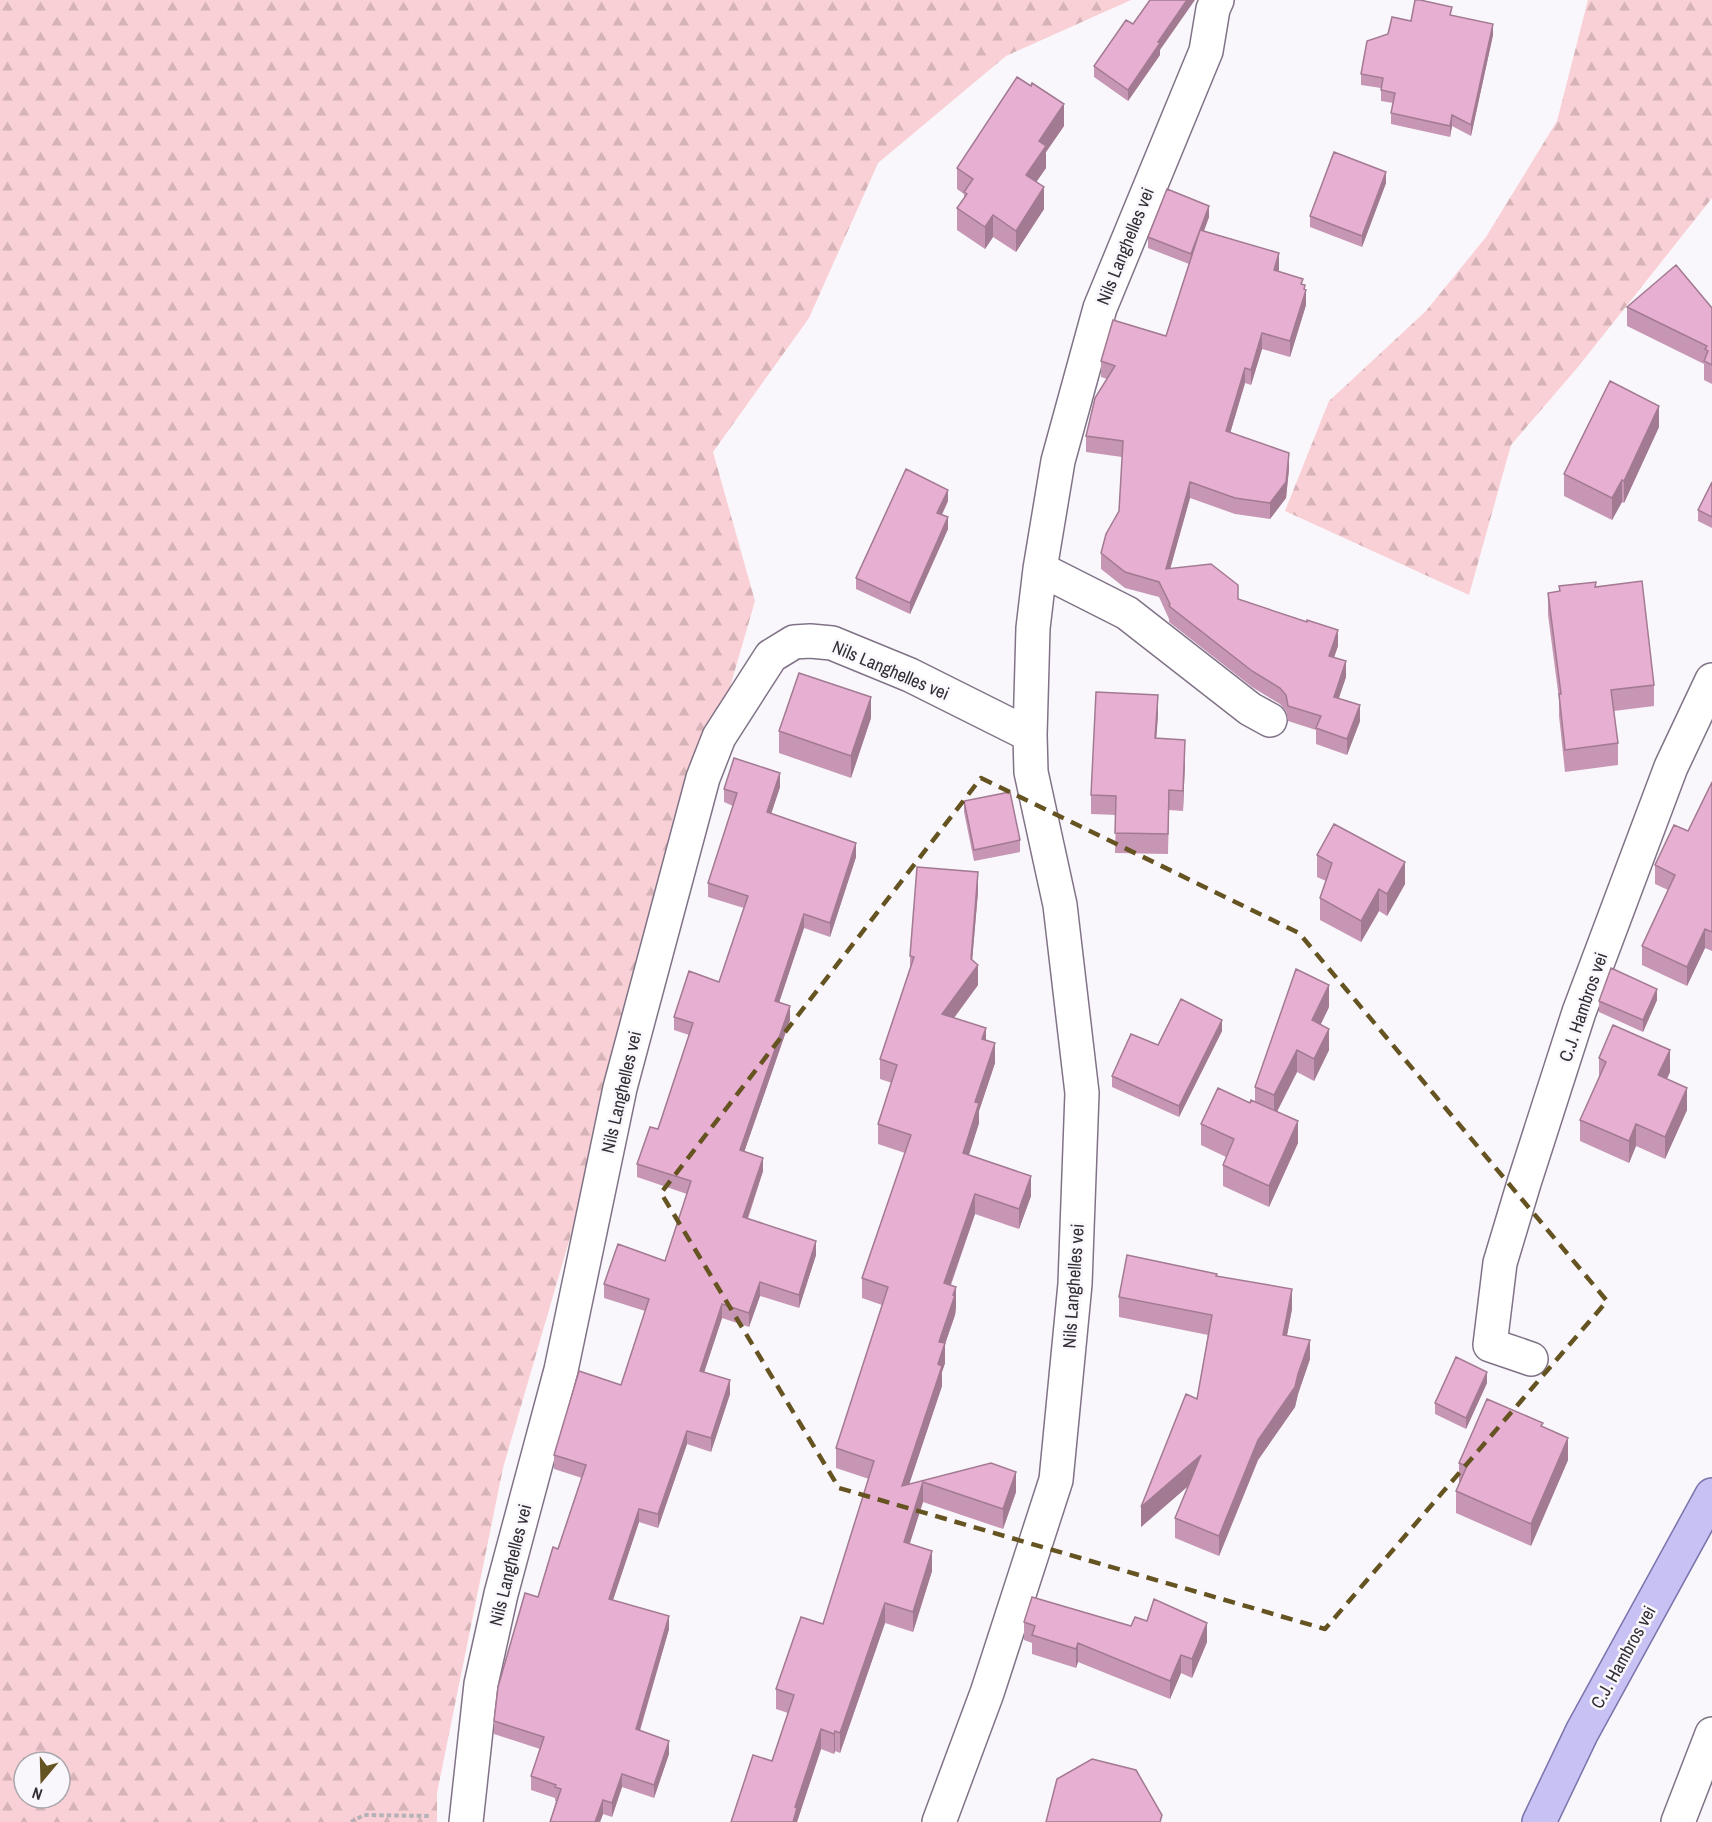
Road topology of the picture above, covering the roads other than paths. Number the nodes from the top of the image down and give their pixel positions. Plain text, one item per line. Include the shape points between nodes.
1 (1217, 0) edge
2 (1040, 569) junction
3 (1712, 680) edge
4 (1270, 720) dead end
5 (1030, 735) junction
6 (1531, 1359) dead end
7 (1712, 1495) edge
8 (1712, 1734) edge
9 (466, 1819) edge
10 (939, 1822) edge
11 (1539, 1822) edge
12 (1678, 1822) edge

1 - 2 street, Nils Langhelles vei via 1206,51 1100,308 1058,461
2 - 4 street via 1127,613 1250,709
2 - 5 street, Nils Langhelles vei via 1033,628
3 - 6 street, C.J. Hambros vei via 1671,767 1579,1012 1500,1263 1490,1345
5 - 9 street, Nils Langhelles vei via 910,675 832,643 810,640 795,642 771,656 719,737 704,778 620,1088 561,1370 501,1594 481,1684
5 - 10 street, Nils Langhelles vei via 1031,772 1060,905 1082,1093 1075,1284 1056,1480 987,1693
7 - 11 main road, C.J. Hambros vei via 1582,1732
8 - 12 street

